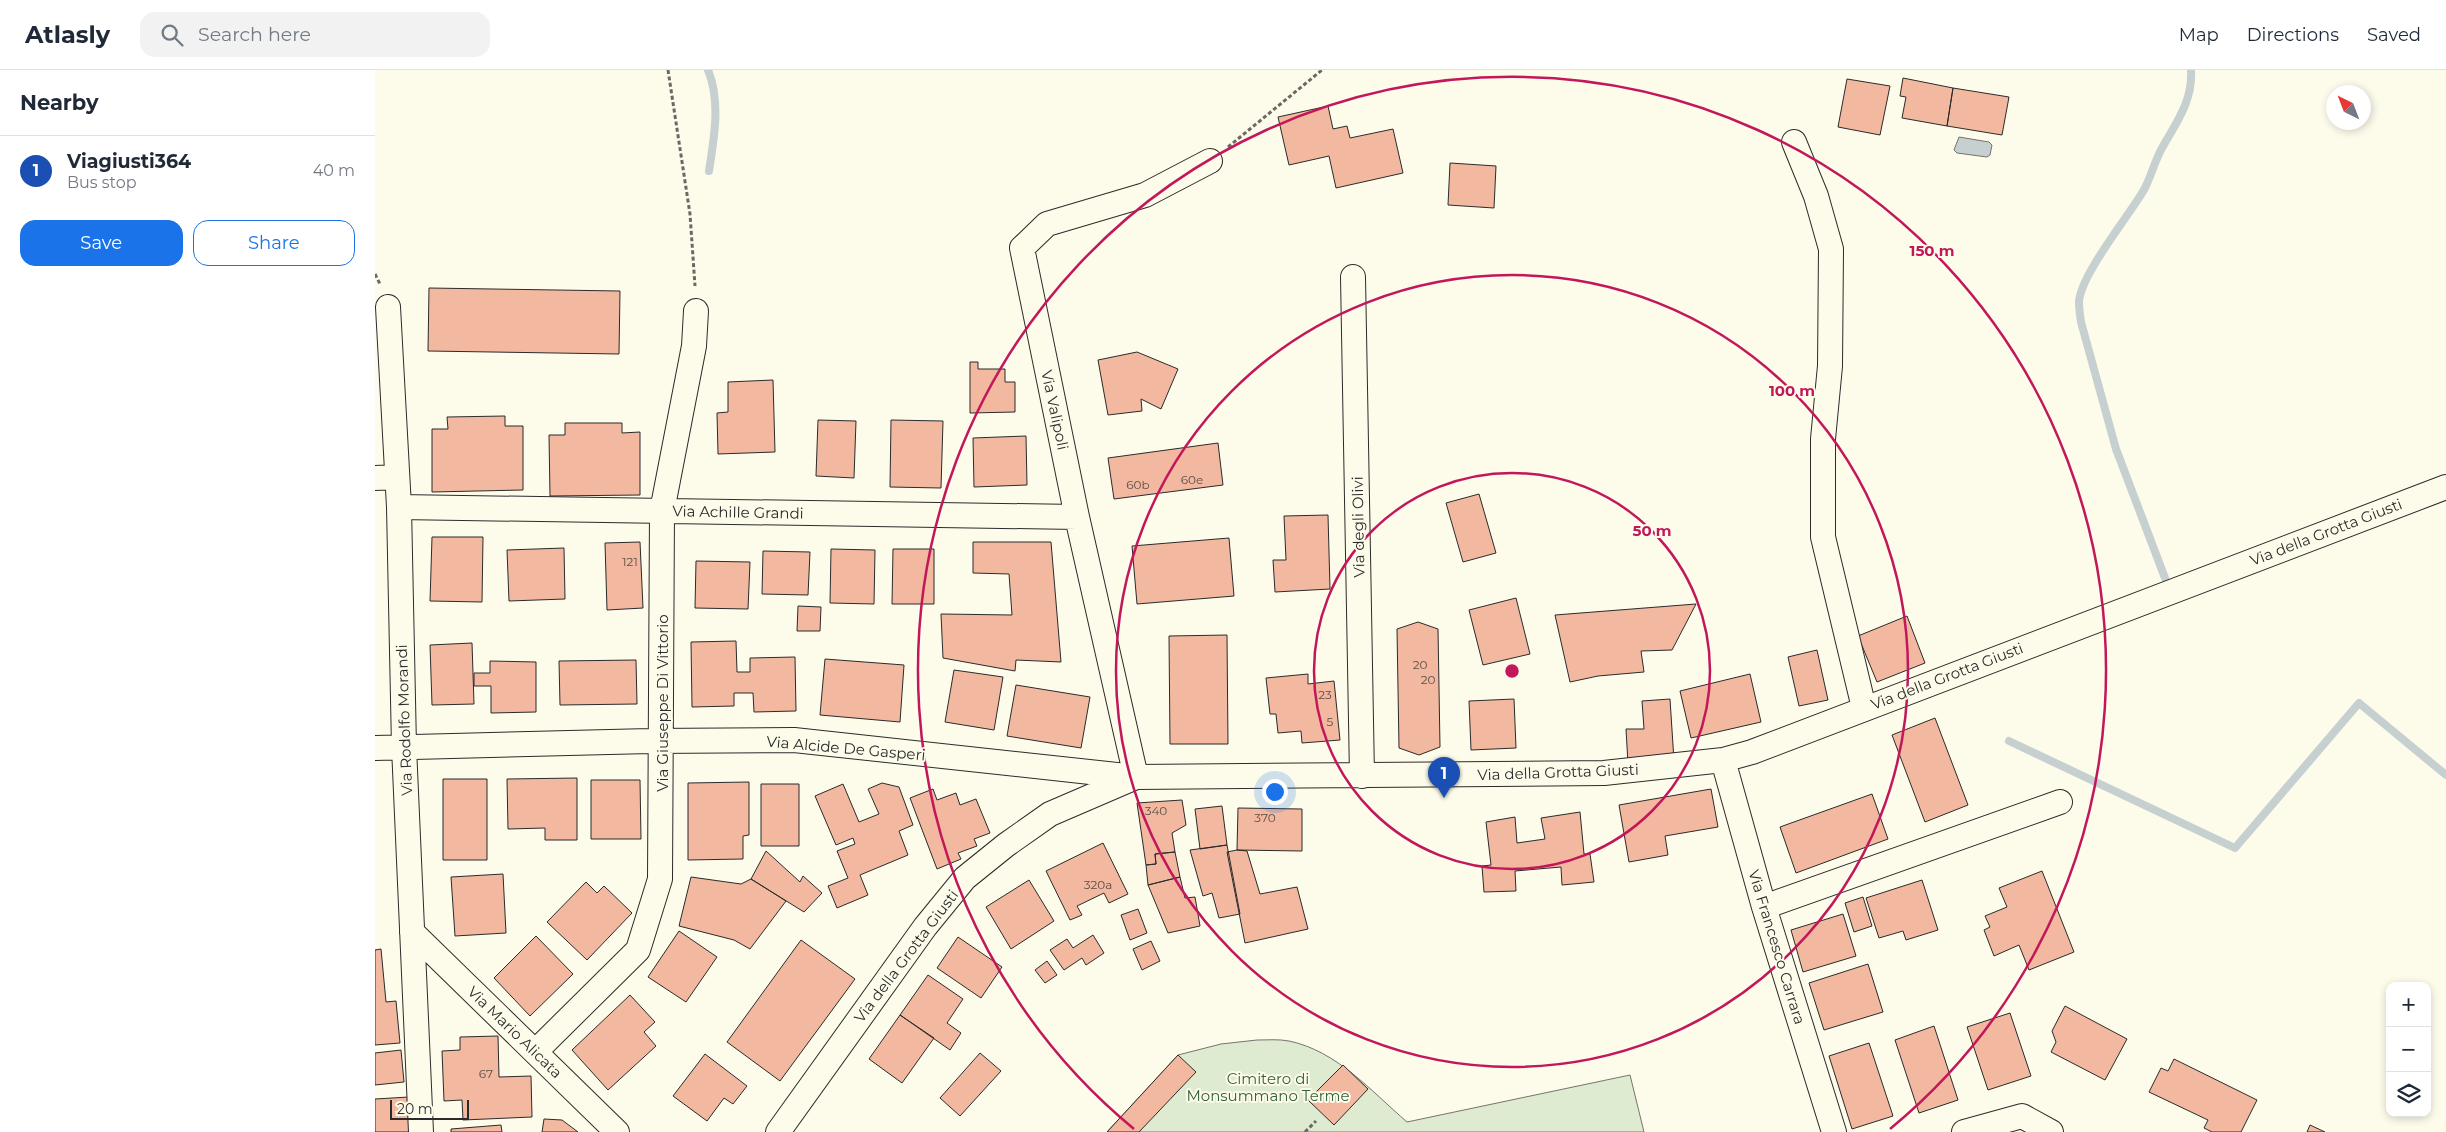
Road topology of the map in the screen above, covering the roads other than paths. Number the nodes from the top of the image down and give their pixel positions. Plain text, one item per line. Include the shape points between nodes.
1 (1794, 142) dead end
2 (1210, 161) road end
3 (1353, 278) dead end
4 (389, 307) dead end
5 (696, 312) road end
6 (386, 477) edge
7 (2446, 487) edge
8 (399, 507) junction
9 (661, 511) junction
10 (1077, 517) junction
11 (1864, 708) junction
12 (662, 740) junction
13 (404, 747) junction
14 (375, 748) edge
15 (1723, 760) junction
16 (1363, 776) junction
17 (1136, 777) junction
18 (2059, 802) dead end
19 (1763, 907) junction
20 (412, 932) junction
21 (536, 1051) junction
22 (421, 1132) edge
23 (617, 1132) edge
24 (778, 1132) edge
25 (1834, 1132) edge
26 (1964, 1132) edge
27 (2051, 1132) edge

1 - 11 street via 1816,196 1831,249 1830,366 1823,439 1823,537
2 - 10 street, Via Valipoli via 1145,195 1047,224 1022,248
3 - 16 street, Via degli Olivi
4 - 6 street, Via Rodolfo Morandi
5 - 9 street, Via Giuseppe Di Vittorio via 695,346
6 - 8 street, Via Rodolfo Morandi
7 - 11 street, Via della Grotta Giusti
8 - 9 street, Via Achille Grandi
8 - 13 street, Via Rodolfo Morandi
9 - 10 street, Via Achille Grandi
9 - 12 street, Via Giuseppe Di Vittorio
10 - 17 street, Via Valipoli
11 - 15 street, Via della Grotta Giusti
12 - 13 street, Via Alcide De Gasperi
12 - 17 street, Via Alcide De Gasperi via 794,740
12 - 21 street, Via Giuseppe Di Vittorio via 660,879 638,950
13 - 14 street, Via Alcide De Gasperi
13 - 20 street, Via Rodolfo Morandi
15 - 16 street, Via della Grotta Giusti via 1604,773
15 - 19 street, Via Francesco Carrara
16 - 17 street, Via della Grotta Giusti
17 - 24 street, Via della Grotta Giusti via 1050,814 965,878 929,921
18 - 19 street
19 - 25 street, Via Francesco Carrara
20 - 21 street, Via Mario Alicata
20 - 22 street, Via Rodolfo Morandi
21 - 23 street, Via Mario Alicata
26 - 27 street via 2022,1116

